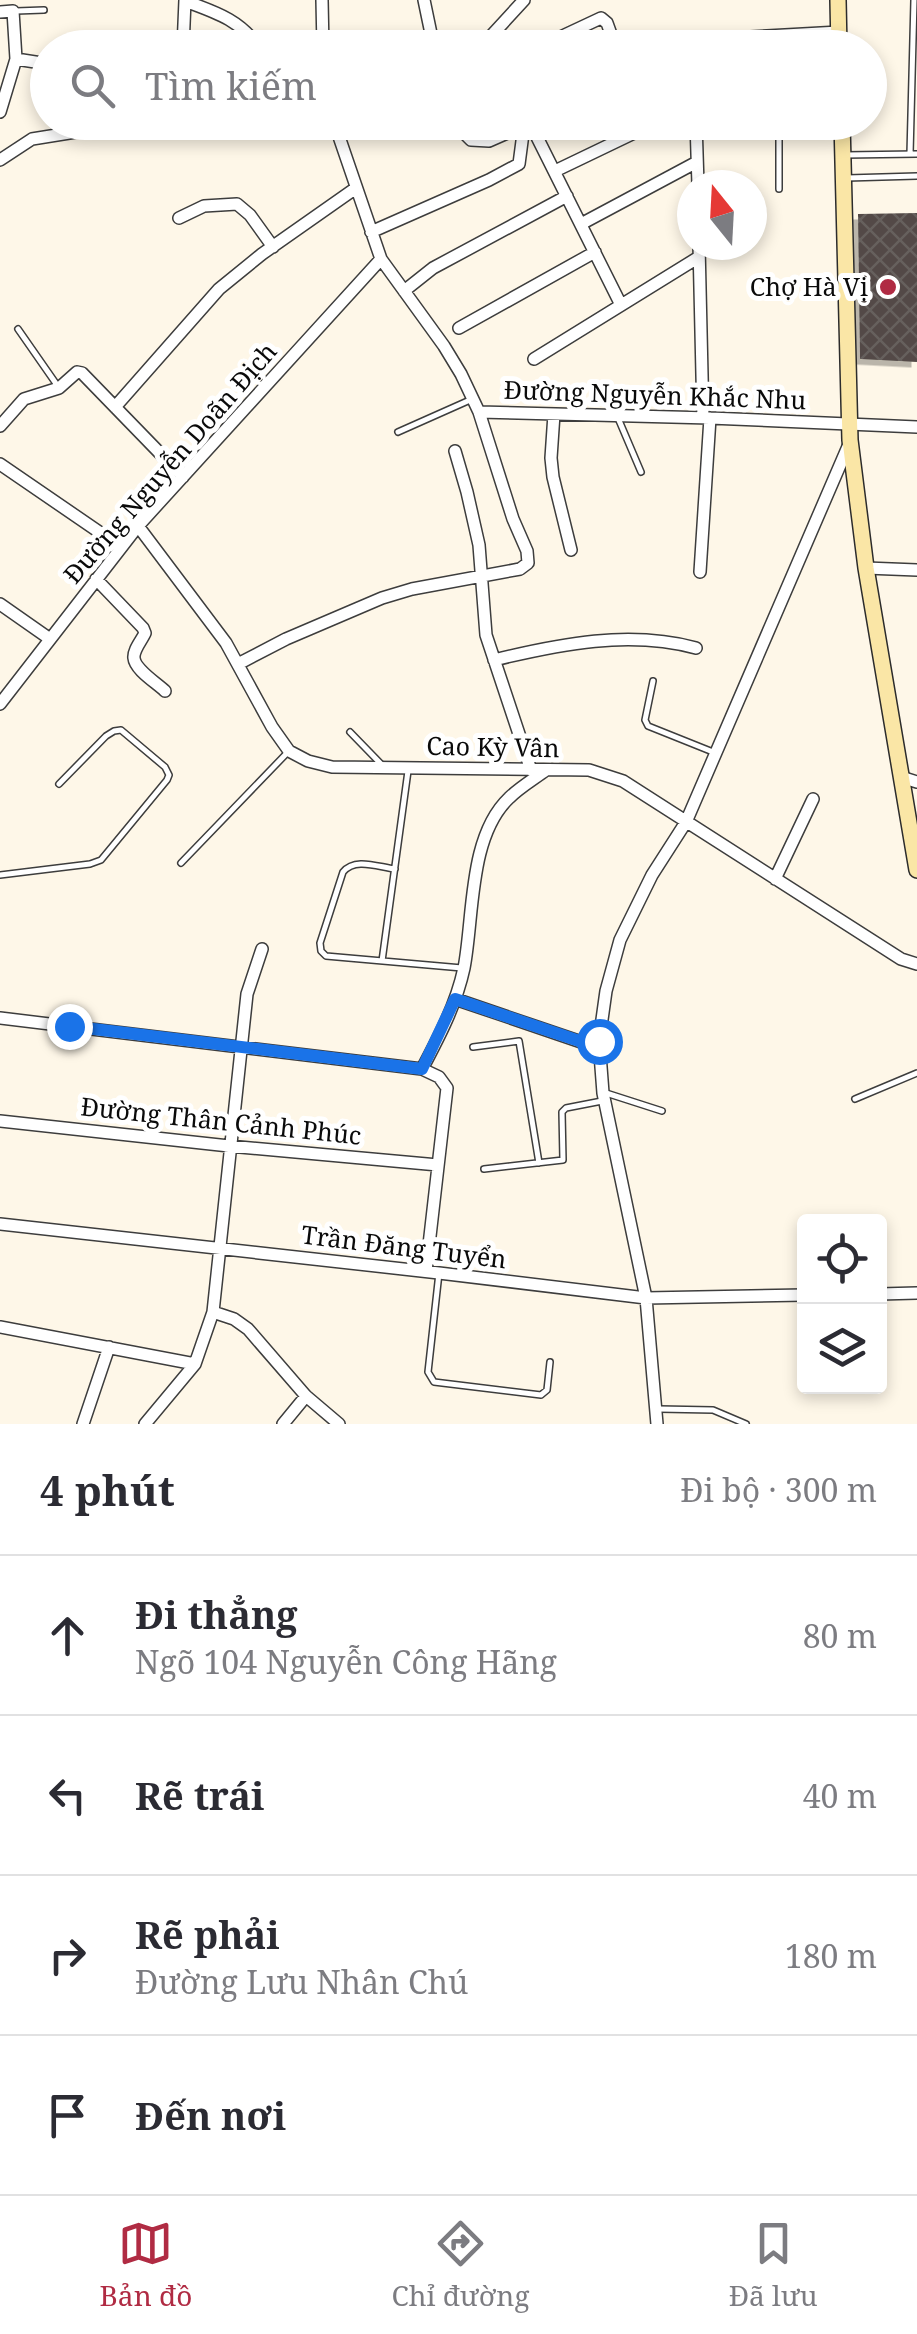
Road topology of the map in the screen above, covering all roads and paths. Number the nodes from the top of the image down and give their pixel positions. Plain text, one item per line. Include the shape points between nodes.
1 (185, 0) edge
2 (322, 0) edge
3 (424, 0) edge
4 (524, 0) edge
5 (838, 0) edge
6 (914, 0) edge
7 (44, 10) dead end
8 (6, 12) edge
9 (915, 16) edge
10 (184, 30) edge
11 (246, 30) edge
12 (323, 30) edge
13 (430, 30) edge
14 (496, 30) edge
15 (576, 30) edge
16 (609, 30) edge
17 (839, 30) edge
18 (16, 59) junction
19 (30, 61) edge
20 (0, 112) edge
21 (32, 140) edge
22 (340, 140) edge
23 (525, 140) edge
24 (538, 140) edge
25 (619, 140) edge
26 (697, 140) edge
27 (779, 140) edge
28 (843, 140) edge
29 (914, 154) edge
30 (843, 155) junction
31 (0, 160) edge
32 (698, 162) junction
33 (698, 170) edge
34 (554, 171) junction
35 (917, 176) edge
36 (844, 178) junction
37 (356, 188) junction
38 (779, 189) dead end
39 (567, 196) junction
40 (179, 218) dead end
41 (581, 224) junction
42 (372, 232) junction
43 (273, 247) junction
44 (595, 252) junction
45 (381, 259) junction
46 (686, 260) edge
47 (699, 260) edge
48 (404, 291) junction
49 (622, 305) junction
50 (18, 328) dead end
51 (459, 328) dead end
52 (534, 360) dead end
53 (59, 388) junction
54 (473, 399) junction
55 (115, 407) junction
56 (479, 412) junction
57 (554, 414) junction
58 (617, 416) junction
59 (706, 418) junction
60 (0, 426) edge
61 (917, 427) edge
62 (398, 432) dead end
63 (850, 432) junction
64 (455, 451) dead end
65 (0, 464) edge
66 (641, 472) dead end
67 (182, 477) junction
68 (138, 526) junction
69 (121, 546) junction
70 (571, 550) dead end
71 (866, 568) junction
72 (917, 570) edge
73 (700, 572) dead end
74 (482, 578) junction
75 (96, 579) junction
76 (0, 604) edge
77 (50, 640) junction
78 (696, 648) dead end
79 (494, 660) junction
80 (238, 664) junction
81 (653, 680) dead end
82 (166, 691) dead end
83 (0, 704) edge
84 (350, 732) dead end
85 (289, 751) junction
86 (716, 753) junction
87 (385, 768) junction
88 (408, 768) junction
89 (531, 770) junction
90 (546, 770) junction
91 (909, 780) edge
92 (59, 784) dead end
93 (813, 798) dead end
94 (686, 822) junction
95 (181, 863) dead end
96 (916, 863) edge
97 (395, 869) junction
98 (0, 875) edge
99 (774, 879) junction
100 (262, 949) dead end
101 (382, 961) junction
102 (917, 964) edge
103 (464, 968) junction
104 (455, 999) junction
105 (0, 1018) edge
106 (473, 1046) dead end
107 (240, 1047) junction
108 (600, 1048) junction
109 (422, 1069) junction
110 (917, 1073) edge
111 (604, 1096) junction
112 (855, 1099) dead end
113 (662, 1112) dead end
114 (0, 1120) edge
115 (229, 1146) junction
116 (539, 1162) junction
117 (438, 1165) junction
118 (484, 1168) dead end
119 (0, 1224) edge
120 (218, 1248) junction
121 (432, 1272) junction
122 (917, 1293) edge
123 (887, 1294) edge
124 (797, 1295) edge
125 (646, 1298) junction
126 (213, 1312) junction
127 (0, 1327) edge
128 (109, 1346) junction
129 (550, 1362) dead end
130 (196, 1364) junction
131 (306, 1396) junction
132 (656, 1408) junction
133 (83, 1424) edge
134 (144, 1424) edge
135 (283, 1424) edge
136 (338, 1424) edge
137 (658, 1424) edge
138 (746, 1424) edge

1 - 10 street
1 - 11 street
2 - 12 street
3 - 13 street
4 - 14 street
5 - 17 street
6 - 9 lane
7 - 8 lane
8 - 18 street
9 - 29 lane
15 - 16 street via 602,18
18 - 19 street
18 - 20 street
21 - 31 street
22 - 37 street, Đường Nguyễn Khắc Nhu
23 - 42 street via 519,164
24 - 34 street
25 - 34 street
26 - 32 street
27 - 38 lane
28 - 30 street
29 - 30 lane
30 - 36 street
32 - 33 street
32 - 41 street
34 - 39 street
35 - 36 lane
36 - 63 street
37 - 42 street, Đường Nguyễn Khắc Nhu
37 - 43 street
39 - 41 street
39 - 48 street via 433,268
40 - 43 street via 204,206 237,204
41 - 44 street
42 - 45 street, Đường Nguyễn Khắc Nhu
43 - 55 street via 219,289
44 - 49 street
44 - 51 street
45 - 48 street, Đường Nguyễn Khắc Nhu
45 - 67 street, Đường Nguyễn Doãn Địch
46 - 49 street
47 - 59 street
48 - 54 street, Đường Nguyễn Khắc Nhu
49 - 52 street
50 - 53 lane
53 - 55 street via 71,374 82,374
53 - 60 street via 24,399
54 - 56 street, Đường Nguyễn Khắc Nhu
54 - 62 lane
55 - 67 street
56 - 57 street, Đường Nguyễn Khắc Nhu
56 - 74 street via 528,562
57 - 58 street, Đường Nguyễn Khắc Nhu
57 - 70 street via 553,477
58 - 59 street, Đường Nguyễn Khắc Nhu
58 - 66 lane
59 - 63 street, Đường Nguyễn Khắc Nhu
59 - 73 street
61 - 63 street, Đường Nguyễn Khắc Nhu
63 - 71 street
63 - 86 street
64 - 74 street
65 - 69 street
67 - 68 street, Đường Nguyễn Doãn Địch
68 - 69 street, Đường Nguyễn Doãn Địch
68 - 80 street
69 - 75 street, Đường Nguyễn Doãn Địch
71 - 72 street
71 - 91 street
74 - 79 street
74 - 80 street via 382,598
75 - 77 street, Đường Nguyễn Doãn Địch
75 - 82 street via 143,628 134,660
76 - 77 street
77 - 83 street, Đường Nguyễn Doãn Địch
78 - 79 street via 637,639 575,643
79 - 89 street
80 - 85 street
81 - 86 lane via 648,726
84 - 87 lane
85 - 87 street, Cao Kỳ Vân via 332,767
85 - 95 lane
86 - 94 street
87 - 88 street, Cao Kỳ Vân
88 - 89 street, Cao Kỳ Vân
88 - 97 lane
89 - 90 street, Cao Kỳ Vân
90 - 94 street, Cao Kỳ Vân via 589,770 623,782
90 - 103 street via 495,815 478,867
91 - 96 street
92 - 98 lane via 106,736 121,730 169,775 101,860
93 - 99 street
94 - 99 street, Cao Kỳ Vân
94 - 108 street via 620,940
97 - 101 lane
97 - 101 lane via 348,866 320,942 326,956
99 - 102 street, Cao Kỳ Vân
100 - 107 street via 246,994
101 - 103 lane
103 - 104 street
104 - 108 street
104 - 109 street
105 - 107 street
106 - 116 lane via 518,1041
107 - 109 street
107 - 115 street
108 - 111 street
109 - 117 street via 447,1088
110 - 112 lane
111 - 113 lane
111 - 116 lane via 562,1112 563,1160
111 - 125 street
114 - 115 street, Đường Thân Cảnh Phúc
115 - 117 street, Đường Thân Cảnh Phúc
115 - 120 street
116 - 118 lane
117 - 121 street
119 - 120 street, Trần Đăng Tuyển
120 - 121 street, Trần Đăng Tuyển
120 - 126 street
121 - 125 street, Trần Đăng Tuyển
121 - 129 lane via 428,1372 434,1382 541,1395 548,1390
122 - 123 street
124 - 125 street, Trần Đăng Tuyển
125 - 132 street
126 - 130 street
126 - 131 street via 248,1329
127 - 128 street
128 - 130 street
128 - 133 street
130 - 134 street
131 - 135 street
131 - 136 street
132 - 137 street
132 - 138 lane via 713,1410

